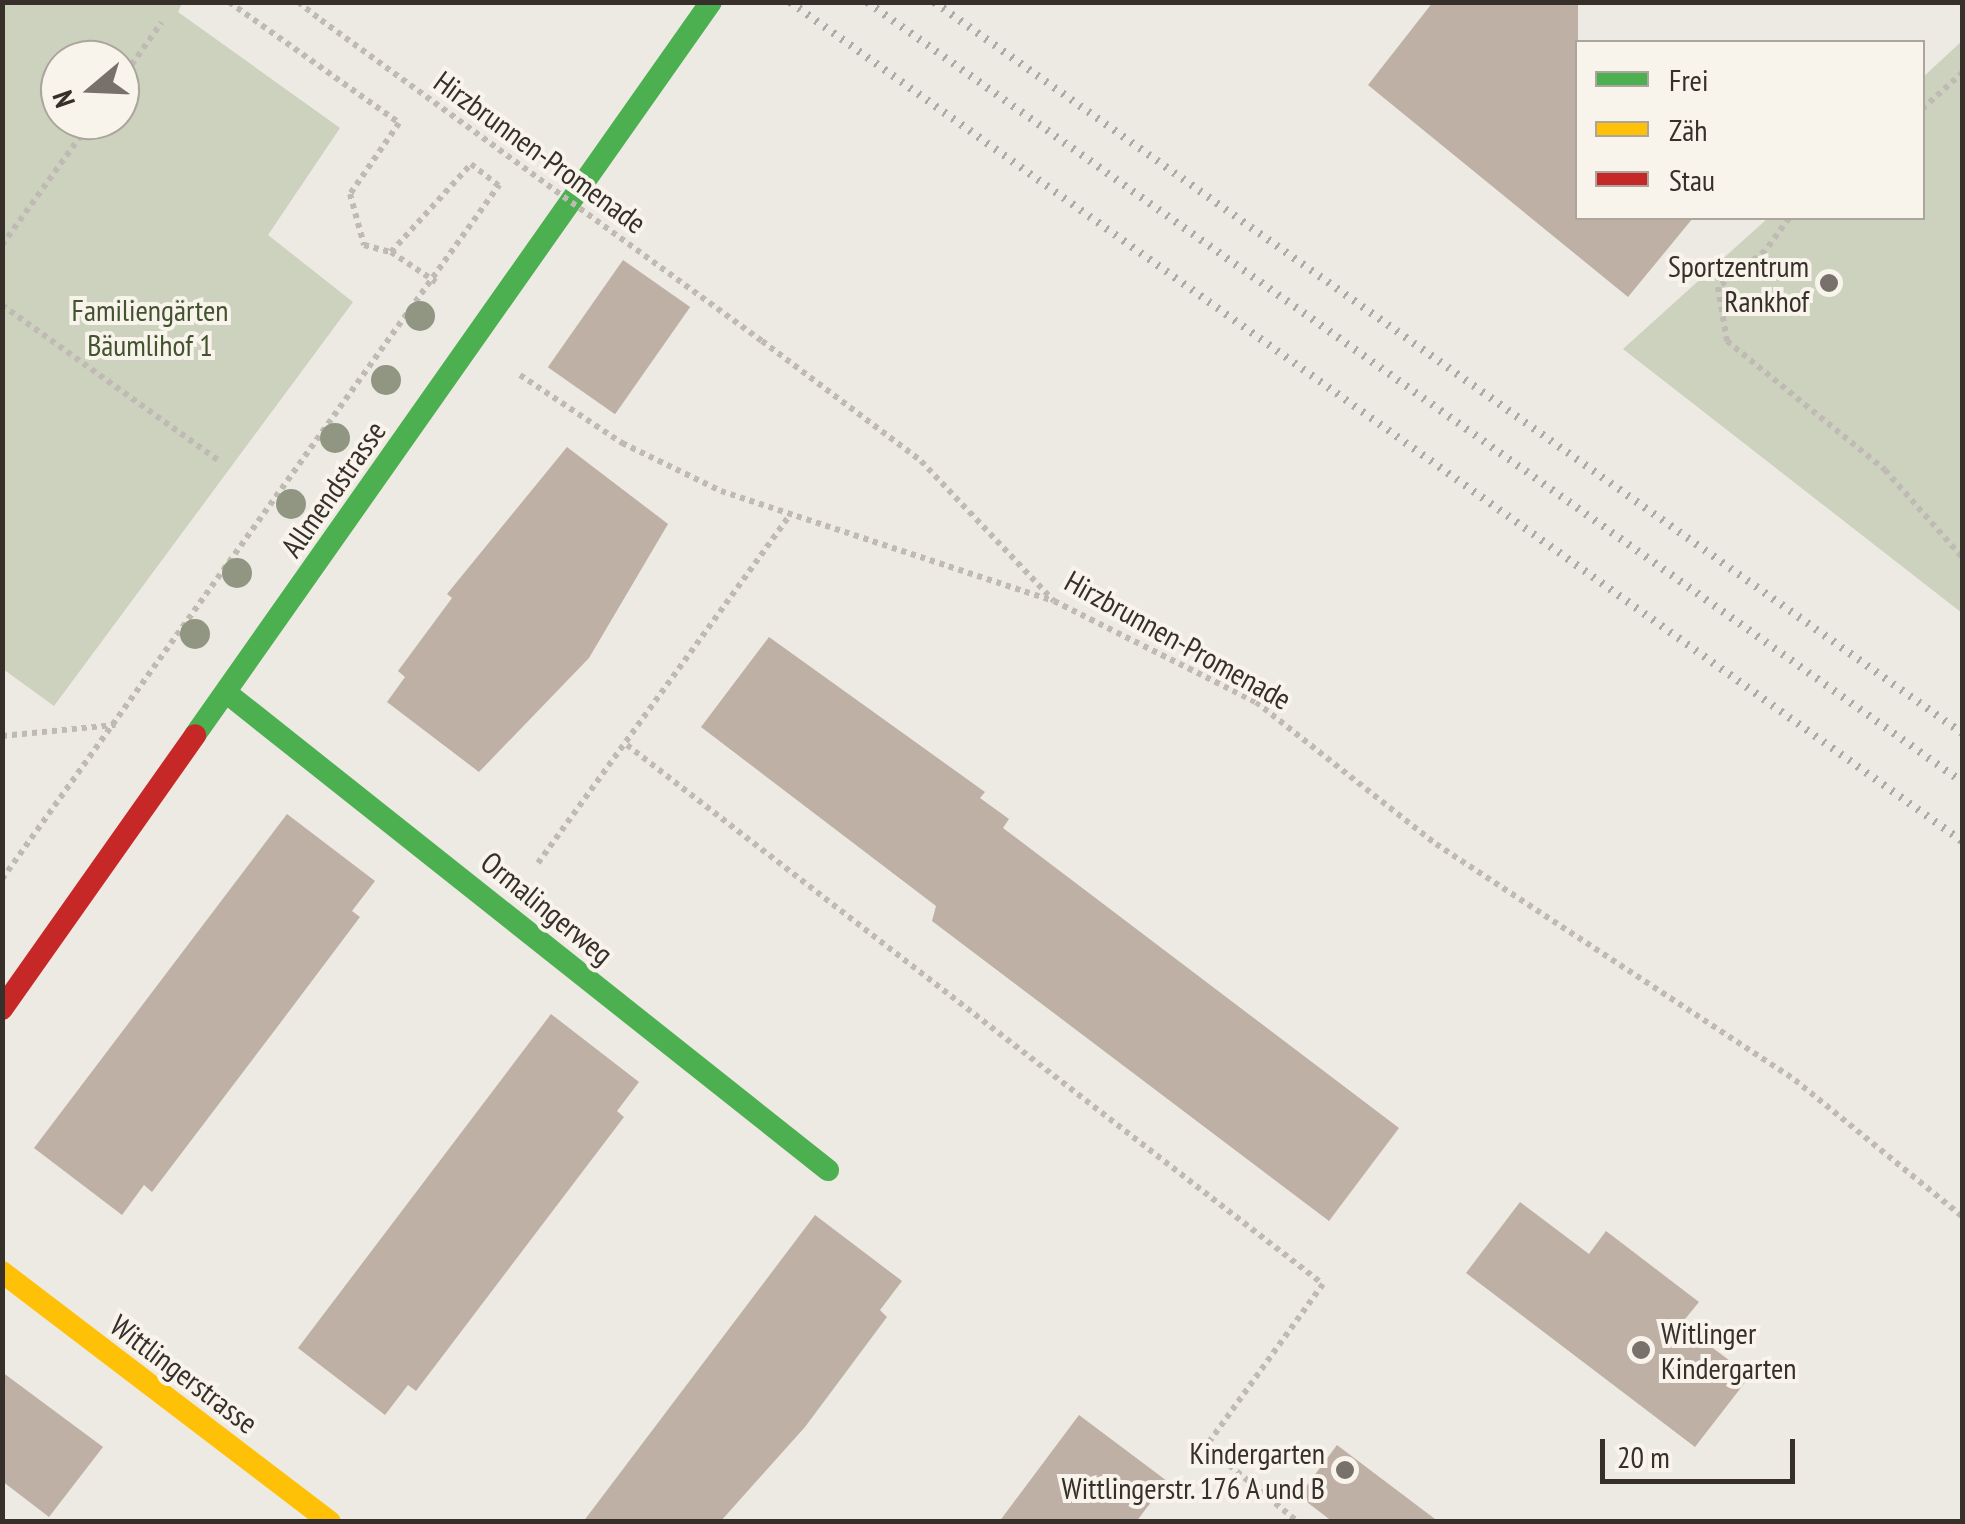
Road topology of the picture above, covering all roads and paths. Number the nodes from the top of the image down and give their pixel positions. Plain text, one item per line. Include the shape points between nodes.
1 (229, 2) edge
2 (298, 2) edge
3 (712, 2) edge
4 (162, 22) dead end
5 (140, 53) edge
6 (1962, 73) edge
7 (1925, 106) edge
8 (78, 140) edge
9 (499, 185) junction
10 (1787, 220) edge
11 (550, 226) junction
12 (2, 245) edge
13 (2, 305) edge
14 (471, 342) junction
15 (219, 461) dead end
16 (789, 516) junction
17 (1962, 557) edge
18 (1054, 601) junction
19 (228, 694) junction
20 (114, 724) junction
21 (2, 736) edge
22 (626, 744) junction
23 (2, 879) edge
24 (502, 910) junction
25 (2, 1009) edge
26 (828, 1170) dead end
27 (1962, 1216) edge
28 (2, 1272) edge
29 (330, 1522) edge
30 (1298, 1522) edge

1 - 9 path via 399,124 350,194 364,244 391,252 471,164
2 - 18 path, Hirzbrunnen-Promenade, bridge via 921,460
3 - 11 street, Allmendstrasse
4 - 5 path
6 - 7 path
8 - 12 path
9 - 11 path
9 - 20 path
10 - 17 path via 1718,286 1727,341 1884,470
11 - 14 street, Allmendstrasse
13 - 15 path
14 - 16 path via 622,443
14 - 19 street, Allmendstrasse
16 - 18 path
16 - 22 path
18 - 27 path, Hirzbrunnen-Promenade via 1256,702 1436,844 1795,1080
19 - 24 street, Ormalingerweg
19 - 25 street, Allmendstrasse
20 - 21 path
20 - 23 path
22 - 24 path
22 - 30 path via 1323,1284 1206,1446
24 - 26 street, Ormalingerweg
28 - 29 street, Wittlingerstrasse

